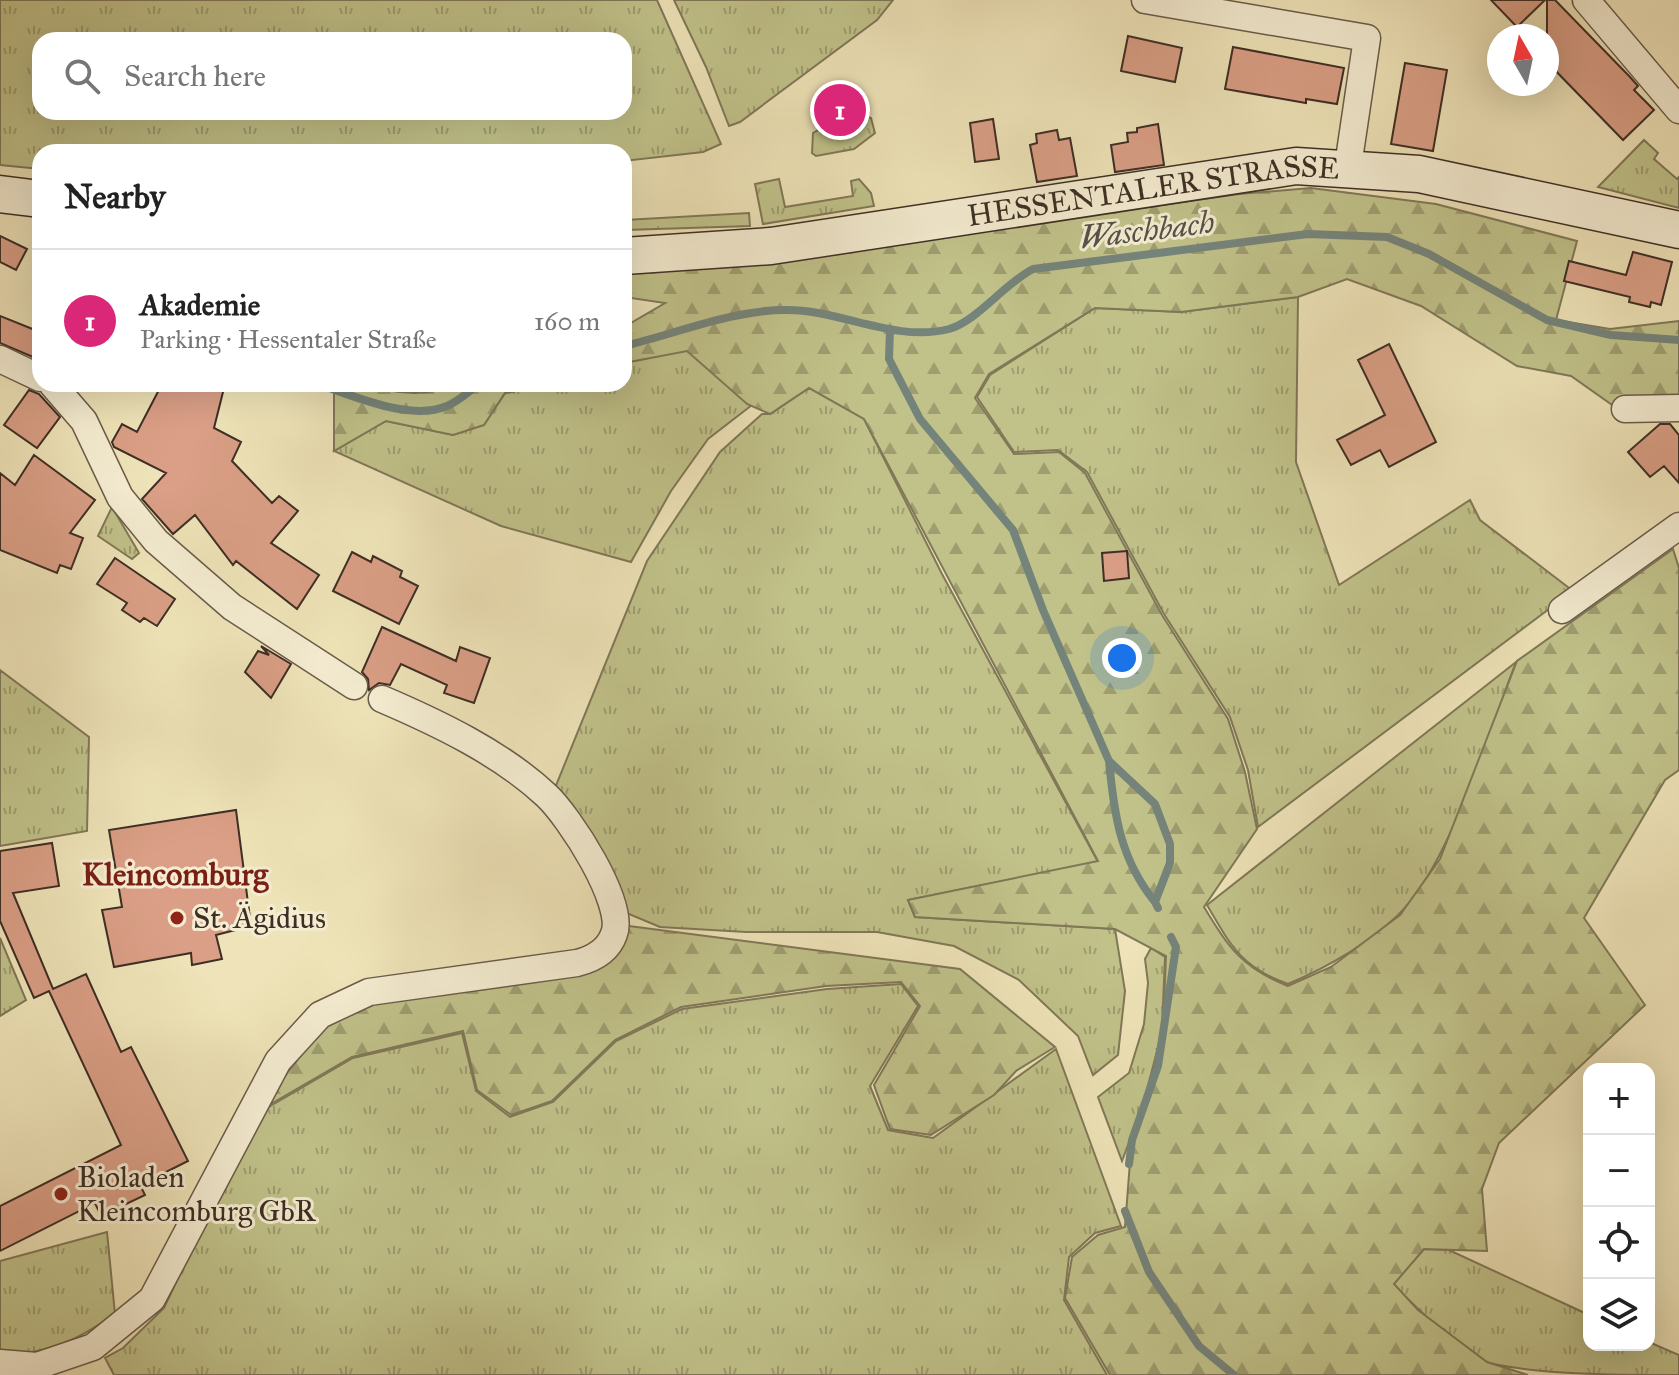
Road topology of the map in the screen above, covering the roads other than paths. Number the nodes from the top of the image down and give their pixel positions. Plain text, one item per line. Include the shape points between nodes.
1 (1145, 0) edge
2 (1586, 0) edge
3 (1679, 110) edge
4 (1348, 166) junction
5 (0, 194) edge
6 (32, 198) edge
7 (1679, 230) edge
8 (632, 255) edge
9 (0, 359) edge
10 (32, 374) edge
11 (59, 392) edge
12 (1679, 408) edge
13 (1625, 409) dead end
14 (1679, 526) edge
15 (1562, 610) dead end
16 (354, 686) dead end
17 (382, 699) dead end
18 (0, 1363) edge

1 - 4 street via 1367,38
2 - 3 street
4 - 7 main road, HESSENTALER STRASSE via 1419,174
4 - 8 main road, HESSENTALER STRASSE via 1238,172 771,246
5 - 6 main road
9 - 10 street
11 - 16 street via 84,421 120,497 156,541 232,607
12 - 13 street
14 - 15 street
17 - 18 street via 502,761 548,796 587,849 616,913 609,944 577,963 369,992 320,1015 278,1061 152,1299 93,1347 37,1366

